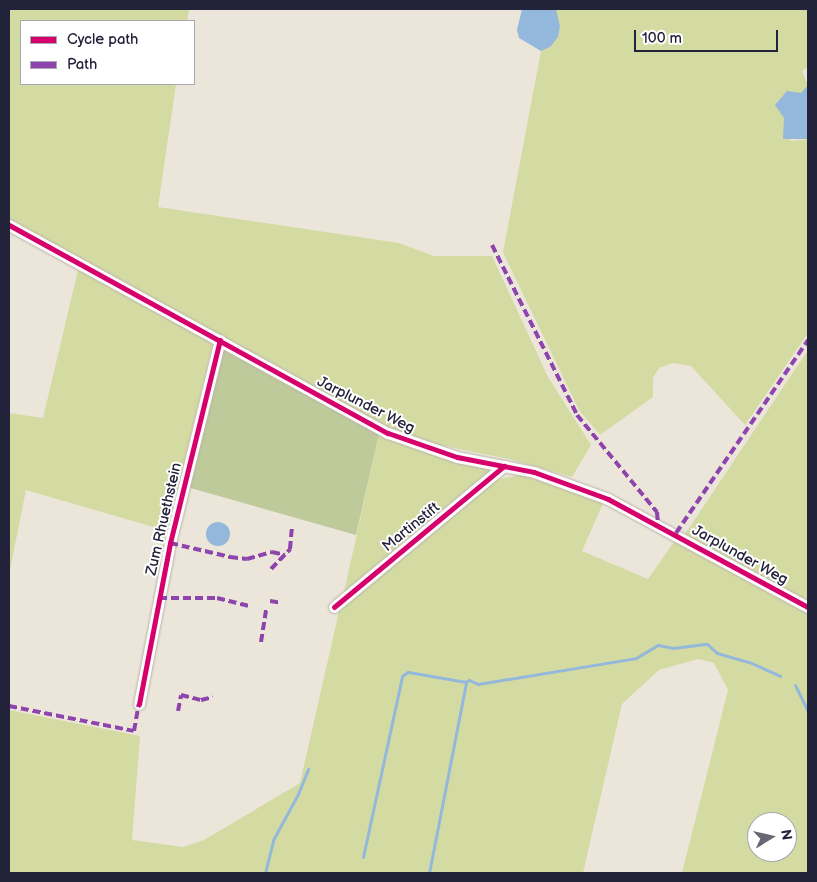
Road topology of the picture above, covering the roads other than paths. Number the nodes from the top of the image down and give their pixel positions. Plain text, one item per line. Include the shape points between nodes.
1 (9, 225) edge
2 (220, 340) junction
3 (504, 466) junction
4 (334, 607) dead end
5 (808, 607) edge
6 (139, 704) dead end

1 - 2 street, Jarplunder Weg
2 - 3 street, Jarplunder Weg via 388,433 457,457
2 - 6 street, Zum Rhuethstein via 170,543
3 - 4 street, Martinstift
3 - 5 street, Jarplunder Weg via 562,480 608,499

